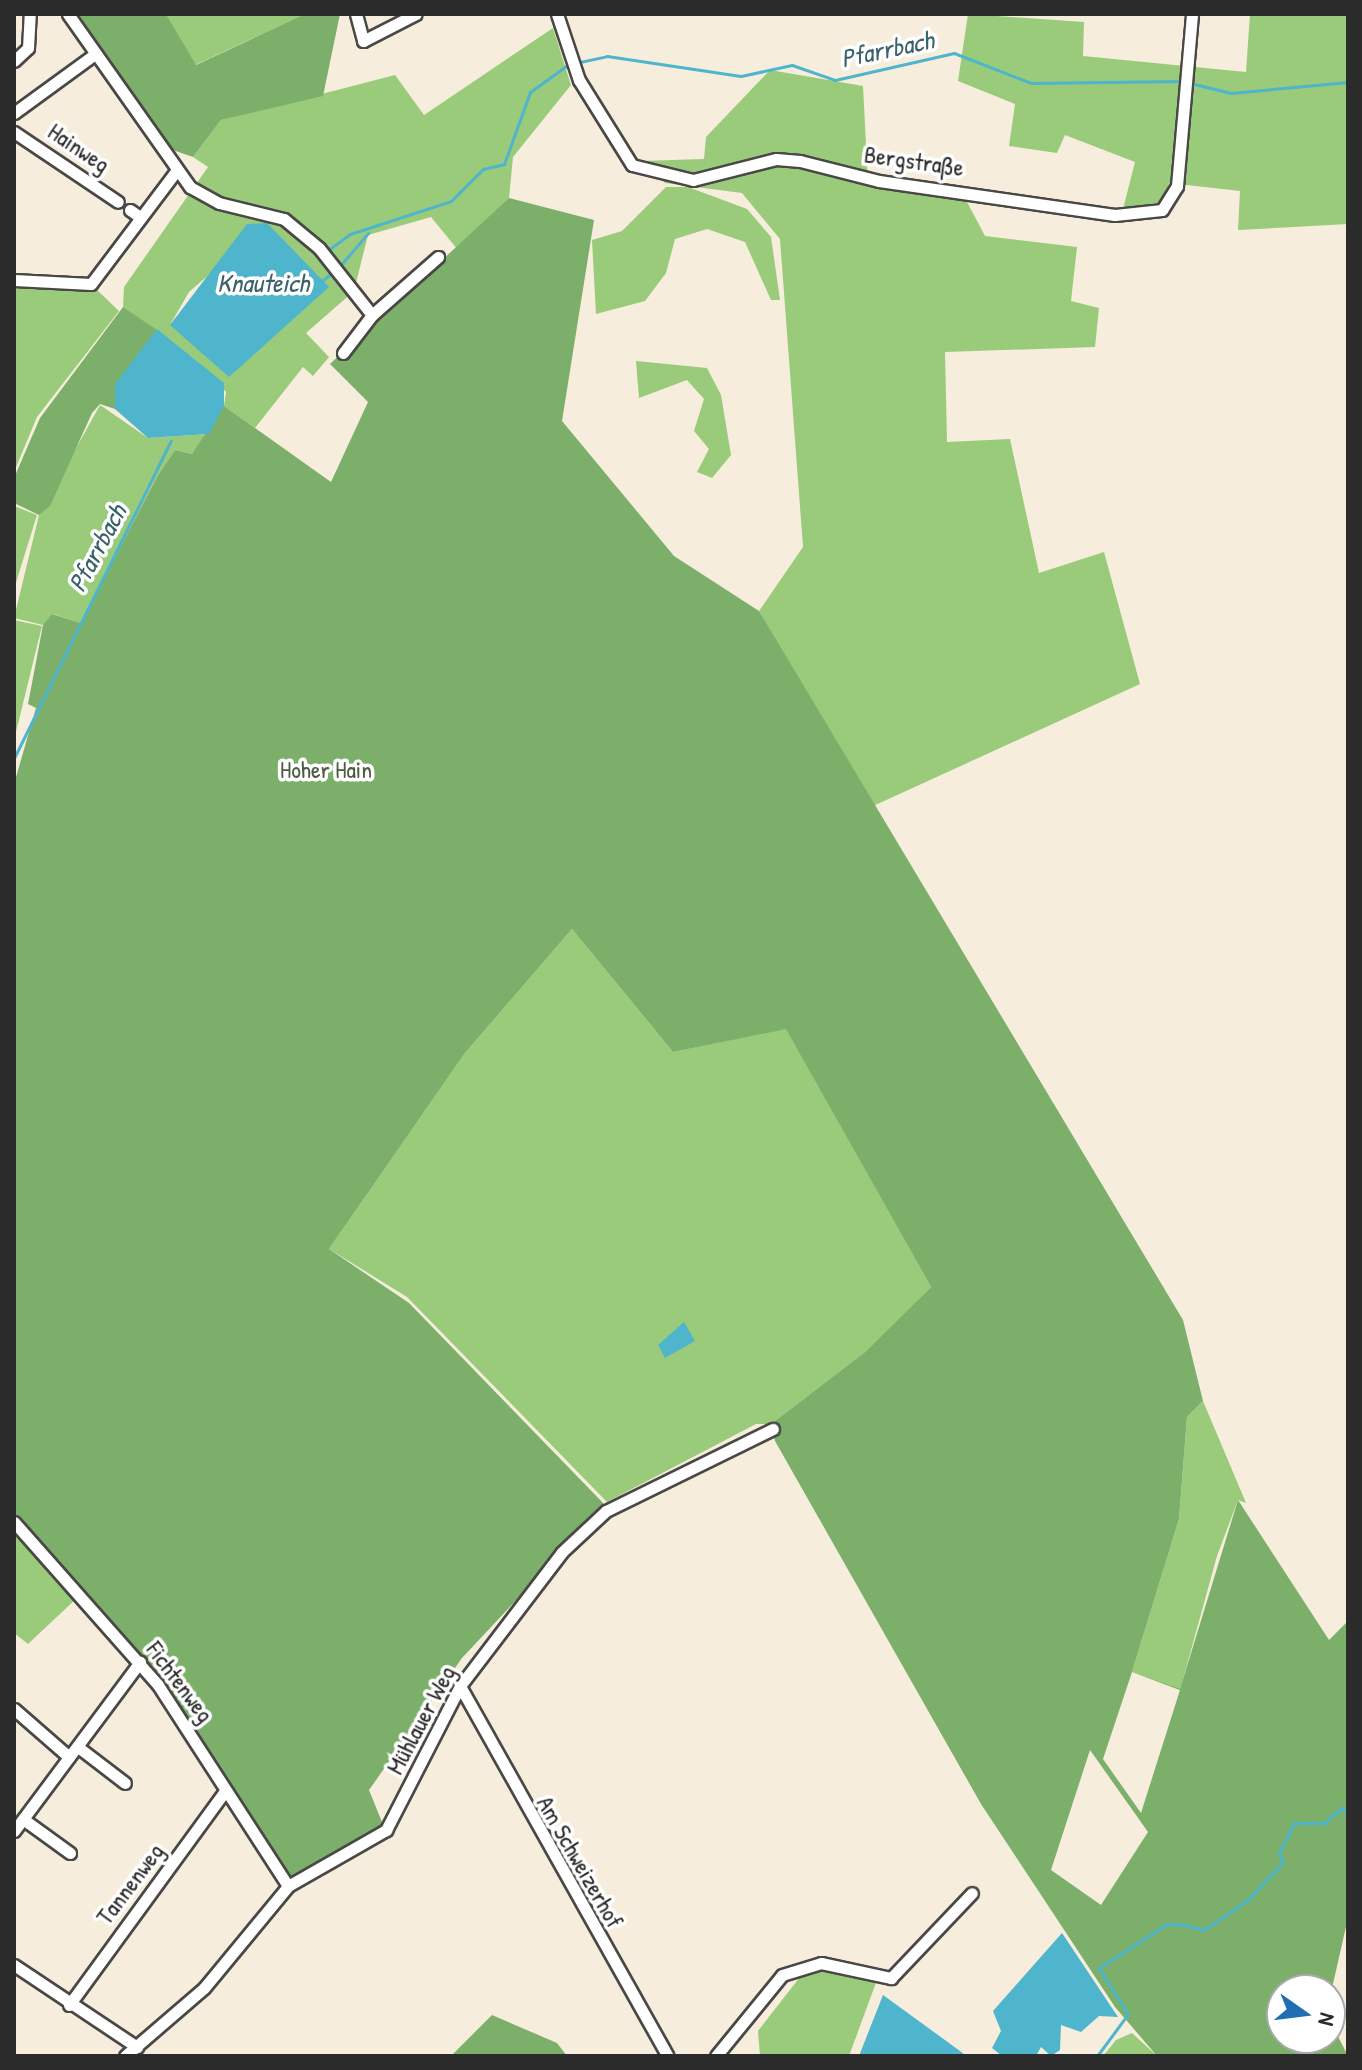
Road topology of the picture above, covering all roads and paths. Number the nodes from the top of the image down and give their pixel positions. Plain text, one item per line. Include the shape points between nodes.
1 (30, 14) edge
2 (68, 14) edge
3 (356, 14) edge
4 (416, 14) edge
5 (557, 14) edge
6 (1192, 14) edge
7 (95, 54) junction
8 (14, 61) edge
9 (14, 113) edge
10 (14, 132) edge
11 (177, 170) junction
12 (118, 202) dead end
13 (438, 257) dead end
14 (14, 280) edge
15 (372, 315) junction
16 (343, 353) dead end
17 (773, 1429) dead end
18 (14, 1522) edge
19 (140, 1662) junction
20 (460, 1686) junction
21 (14, 1709) edge
22 (78, 1747) junction
23 (69, 1757) junction
24 (125, 1783) dead end
25 (226, 1790) junction
26 (23, 1819) junction
27 (14, 1831) edge
28 (70, 1853) dead end
29 (288, 1886) junction
30 (972, 1893) dead end
31 (14, 1965) edge
32 (69, 2005) junction
33 (137, 2047) junction
34 (125, 2056) edge
35 (668, 2056) edge
36 (716, 2056) edge

1 - 8 street via 28,48
2 - 7 street
3 - 4 street via 363,41
5 - 6 street, Bergstraße via 579,80 632,165 693,180 776,159 800,161 879,181 1115,215 1170,203 1191,74
7 - 9 street
7 - 11 street
10 - 12 street, Hainweg
11 - 14 street via 135,214 91,284
11 - 15 street via 204,197 284,219 319,248
13 - 15 street
15 - 16 street
17 - 20 street, Mühlauer Weg via 601,1514 562,1552
18 - 19 street, Fichtenweg
19 - 22 street
19 - 25 street, Fichtenweg
20 - 29 street, Mühlauer Weg via 386,1830
20 - 35 street, Am Schweizerhof
21 - 23 street
22 - 23 street
22 - 24 street
23 - 26 street
25 - 29 street, Fichtenweg
25 - 32 street, Tannenweg
26 - 27 street
26 - 28 street
29 - 33 street, Mühlauer Weg via 204,1988
30 - 36 street via 891,1978 821,1963 782,1975
31 - 32 street
32 - 33 street
33 - 34 street, Mühlauer Weg

